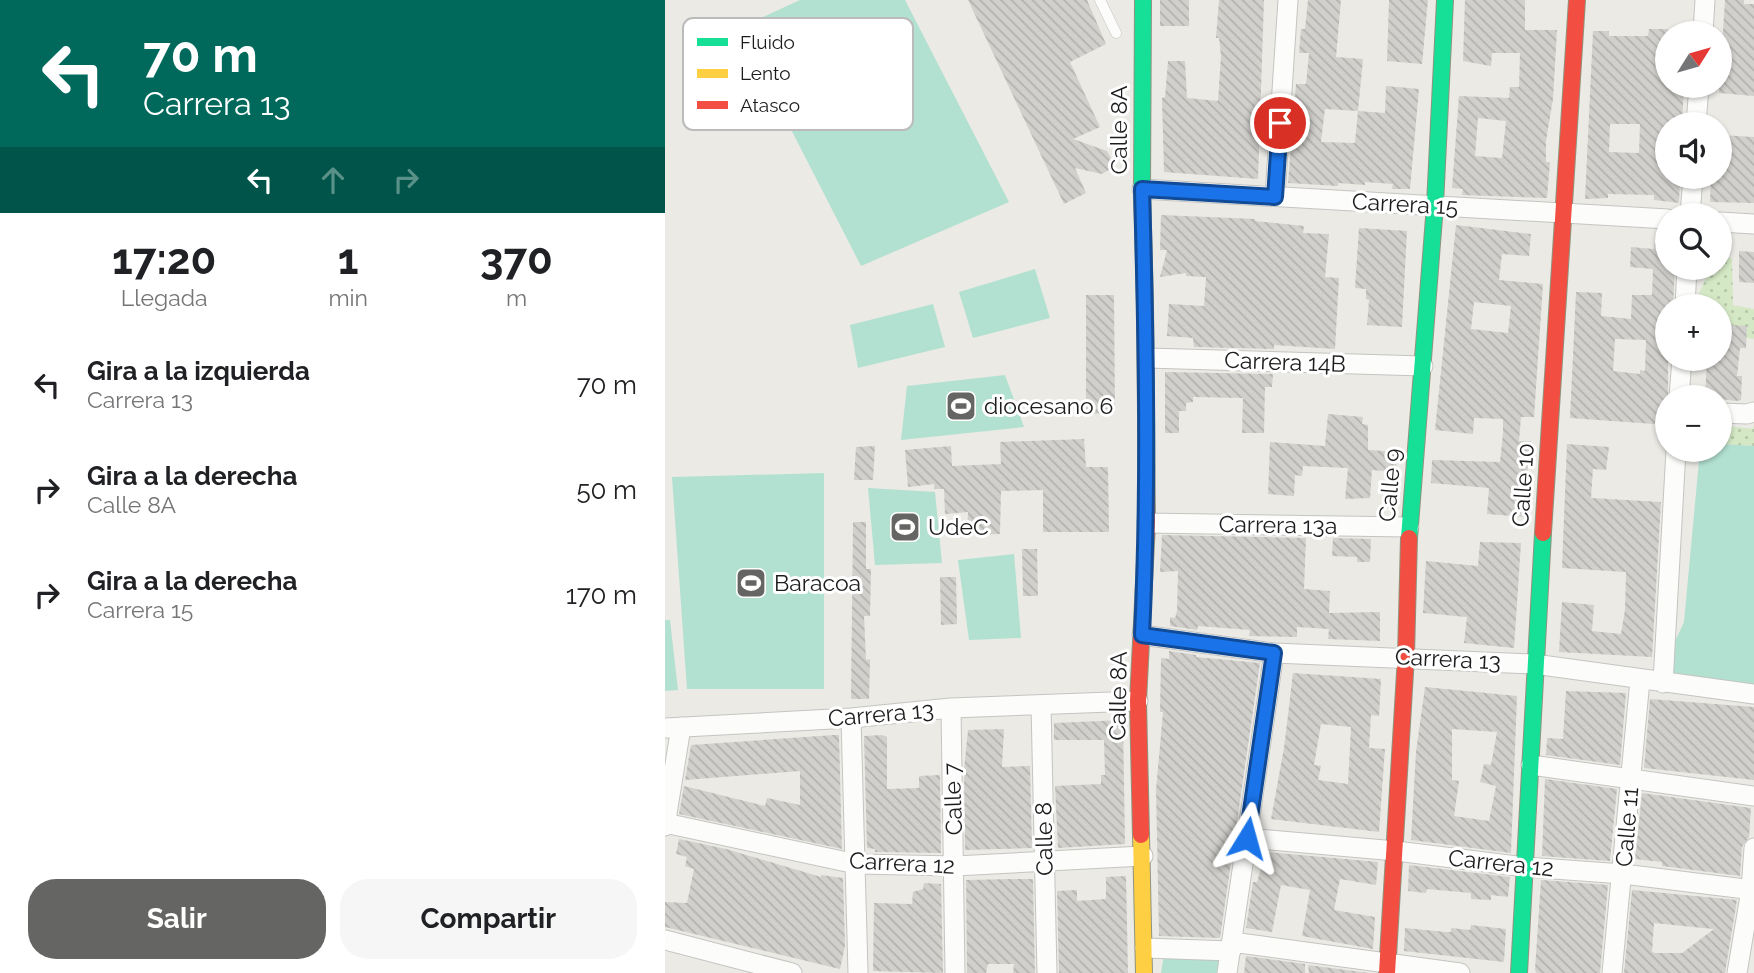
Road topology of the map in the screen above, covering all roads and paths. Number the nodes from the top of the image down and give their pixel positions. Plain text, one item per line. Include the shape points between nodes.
1 (1100, 0) edge
2 (1143, 0) edge
3 (1288, 0) edge
4 (1445, 0) edge
5 (1577, 0) edge
6 (1705, 0) edge
7 (1704, 21) edge
8 (1116, 33) dead end
9 (1142, 189) junction
10 (1275, 197) junction
11 (1435, 205) junction
12 (1565, 213) junction
13 (1655, 218) edge
14 (1732, 222) edge
15 (1754, 223) edge
16 (1147, 358) junction
17 (1423, 366) junction
18 (1754, 412) edge
19 (1732, 413) edge
20 (1675, 462) edge
21 (1147, 523) junction
22 (1409, 527) junction
23 (1142, 635) junction
24 (1274, 653) junction
25 (1406, 656) junction
26 (1534, 664) junction
27 (1640, 680) junction
28 (1663, 683) junction
29 (1754, 694) edge
30 (1138, 701) junction
31 (1041, 705) junction
32 (951, 708) junction
33 (851, 718) junction
34 (673, 727) edge
35 (1531, 765) junction
36 (1632, 777) junction
37 (1754, 796) edge
38 (665, 824) edge
39 (1247, 838) junction
40 (1754, 848) edge
41 (1397, 850) junction
42 (1143, 856) junction
43 (1044, 862) junction
44 (856, 864) junction
45 (955, 866) junction
46 (1526, 867) junction
47 (1623, 874) junction
48 (1753, 890) edge
49 (665, 940) edge
50 (1232, 946) junction
51 (1145, 948) junction
52 (1387, 968) edge
53 (792, 973) edge
54 (858, 973) edge
55 (955, 973) edge
56 (1047, 973) edge
57 (1145, 973) edge
58 (1227, 973) edge
59 (1460, 973) edge
60 (1519, 973) edge
61 (1612, 973) edge
62 (1737, 973) edge

1 - 8 lane
2 - 9 street, Calle 8A
3 - 10 street
4 - 11 street, Calle 9
5 - 12 street, Calle 10
6 - 7 street
9 - 10 street, Carrera 15
9 - 16 street, Calle 8A
10 - 11 street, Carrera 15
11 - 12 street, Carrera 15
11 - 17 street, Calle 9
12 - 13 street, Carrera 15
12 - 26 street, Calle 10
14 - 15 street
16 - 17 street, Carrera 14B
16 - 21 street, Calle 8A
17 - 22 street, Calle 9
18 - 19 street
20 - 28 street
21 - 22 street, Carrera 13a
21 - 23 street, Calle 8A
22 - 25 street, Calle 9
23 - 24 street, Carrera 13
23 - 30 street, Calle 8A
24 - 25 street, Carrera 13
24 - 39 street
25 - 26 street, Carrera 13
25 - 41 street, Calle 9
26 - 27 street, Carrera 13
26 - 35 street, Calle 10
27 - 28 street, Carrera 13
27 - 36 street, Calle 11
28 - 29 street, Carrera 13
30 - 31 street, Carrera 13
30 - 42 street, Calle 8A
31 - 32 street, Carrera 13
31 - 43 street, Calle 8
32 - 33 street, Carrera 13
32 - 45 street, Calle 7
33 - 34 street, Carrera 13
33 - 44 street
34 - 38 street
35 - 36 street
35 - 46 street, Calle 10
36 - 37 street
36 - 47 street, Calle 11
38 - 44 street, Carrera 12
39 - 41 street, Carrera 12
39 - 50 street
40 - 48 street
41 - 46 street, Carrera 12
41 - 52 street, Calle 9
42 - 43 street, Carrera 12
42 - 51 street, Calle 8A
43 - 45 street, Carrera 12
43 - 56 street, Calle 8
44 - 45 street, Carrera 12
44 - 54 street
45 - 55 street, Calle 7
46 - 47 street, Carrera 12
46 - 60 street, Calle 10
47 - 48 street, Carrera 12
47 - 61 street, Calle 11
48 - 62 street
49 - 53 street
50 - 51 street
50 - 52 street
50 - 58 street
51 - 57 street, Calle 8A
52 - 59 street

